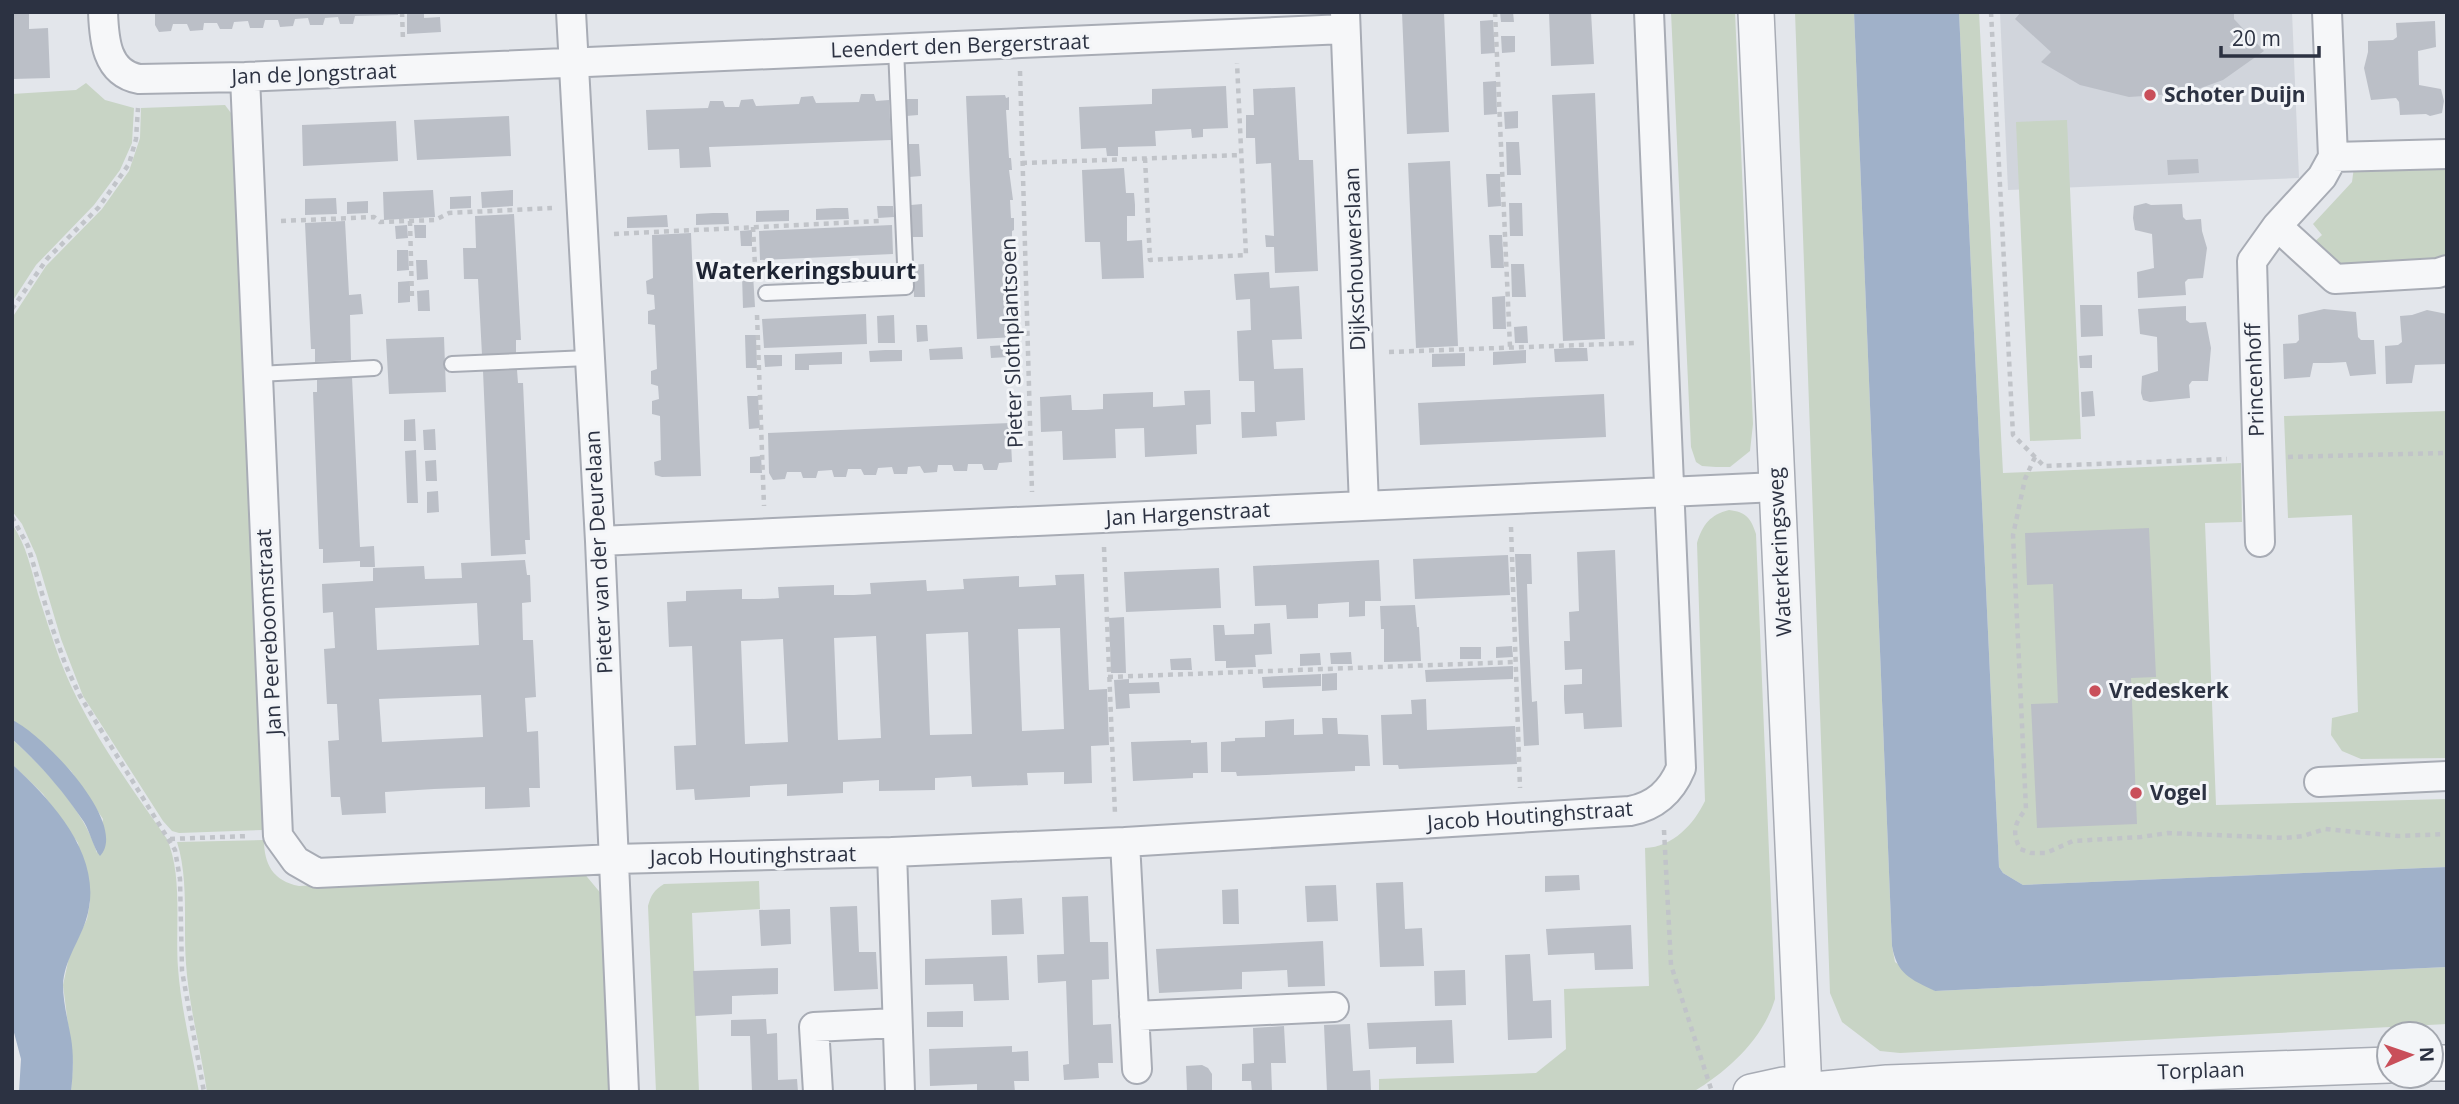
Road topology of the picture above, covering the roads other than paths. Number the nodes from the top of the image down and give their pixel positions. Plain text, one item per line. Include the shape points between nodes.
1 (103, 12) edge
2 (571, 12) edge
3 (1649, 12) edge
4 (1756, 12) edge
5 (2327, 12) edge
6 (1345, 21) edge
7 (896, 48) junction
8 (574, 63) junction
9 (245, 77) junction
10 (2447, 154) edge
11 (2333, 157) junction
12 (2277, 226) junction
13 (2447, 270) edge
14 (766, 293) road end
15 (588, 358) junction
16 (452, 364) dead end
17 (374, 368) dead end
18 (258, 374) junction
19 (1777, 486) junction
20 (1670, 490) junction
21 (1364, 506) junction
22 (600, 541) junction
23 (2260, 542) dead end
24 (2447, 776) edge
25 (2319, 782) dead end
26 (1125, 842) junction
27 (892, 852) junction
28 (614, 859) junction
29 (1334, 1007) dead end
30 (1134, 1016) junction
31 (897, 1023) junction
32 (2375, 1066) edge
33 (1137, 1069) dead end
34 (1804, 1091) edge
35 (624, 1092) edge
36 (818, 1092) edge
37 (900, 1092) edge
38 (1751, 1092) edge

1 - 9 street, Jan de Jongstraat via 107,49 123,74 139,79
2 - 8 street, Pieter van der Deurelaan
3 - 20 street
4 - 19 street, Waterkeringsweg
5 - 11 street
6 - 7 street, Leendert den Bergerstraat via 1236,34
6 - 21 street, Dijkschouwerslaan
7 - 8 street, Leendert den Bergerstraat
7 - 14 lane via 906,287
8 - 9 street, Jan de Jongstraat
8 - 15 street, Pieter van der Deurelaan
9 - 18 street, Jan Peereboomstraat
10 - 11 street
11 - 12 street, Princenhoff via 2322,177
12 - 13 street via 2334,279
12 - 23 street, Princenhoff via 2252,261
15 - 16 lane
15 - 22 street, Pieter van der Deurelaan
17 - 18 lane
18 - 28 street, Jan Peereboomstraat via 278,836 296,861 317,873
19 - 20 street, Jan Hargenstraat
19 - 34 street, Waterkeringsweg
20 - 21 street, Jan Hargenstraat
20 - 26 street, Jacob Houtinghstraat via 1681,768 1674,784 1646,808
21 - 22 street, Jan Hargenstraat
22 - 28 street, Pieter van der Deurelaan
24 - 25 street
26 - 27 street, Jacob Houtinghstraat
26 - 30 street
27 - 28 street, Jacob Houtinghstraat
27 - 31 street
28 - 35 street, Pieter van der Deurelaan
29 - 30 street
30 - 33 street
31 - 36 street via 814,1027
31 - 37 street
32 - 34 street, Torplaan via 1887,1083
34 - 38 street, Torplaan via 1783,1085

